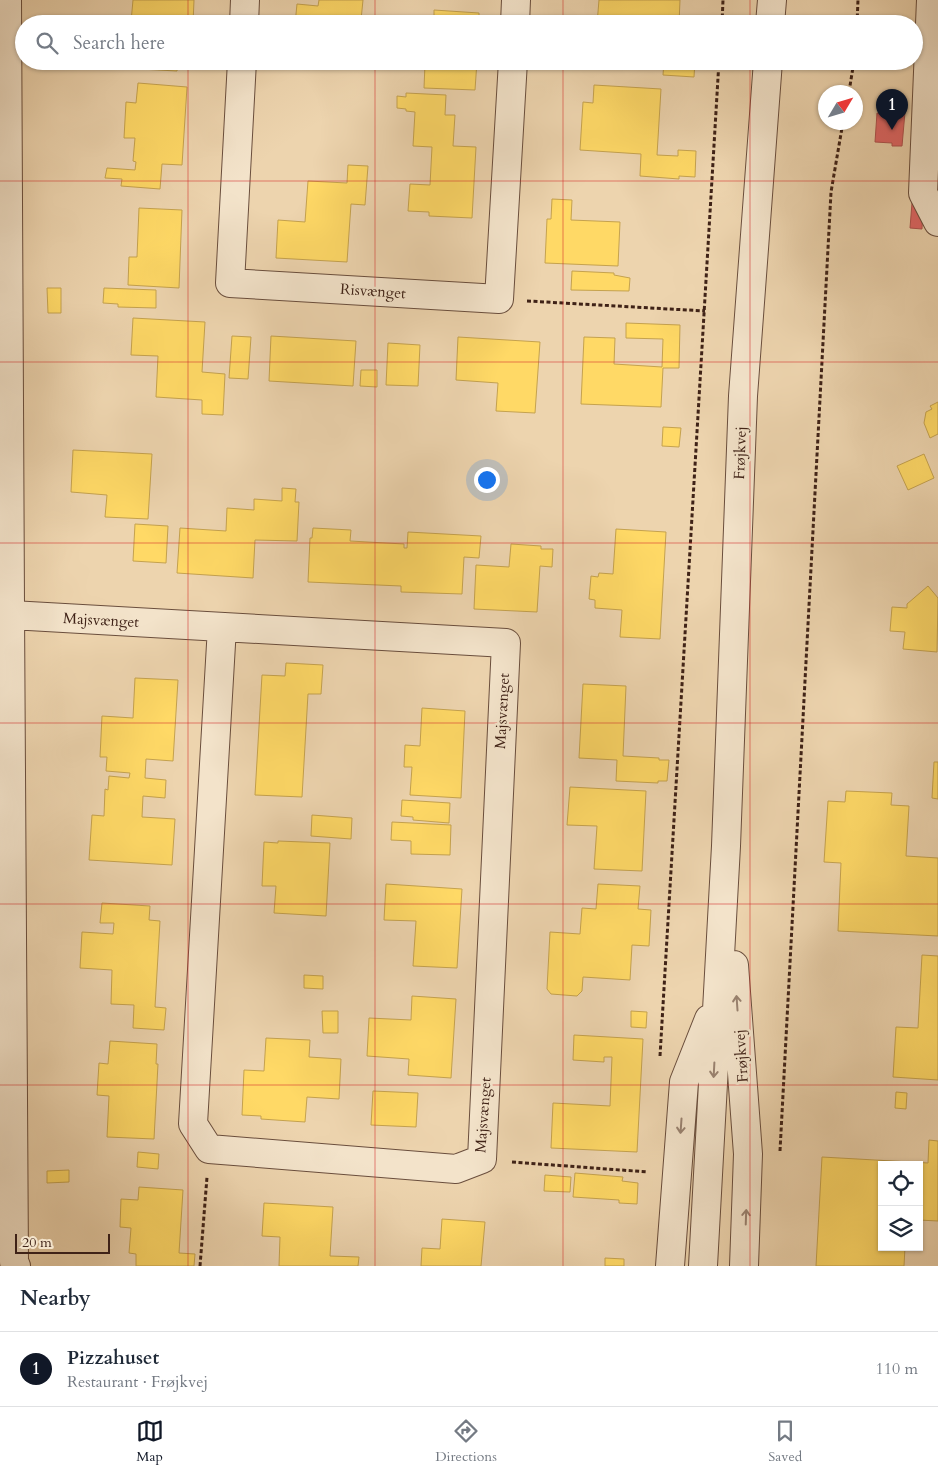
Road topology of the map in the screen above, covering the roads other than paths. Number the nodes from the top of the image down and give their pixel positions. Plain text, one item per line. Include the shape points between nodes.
1 (7, 0) edge
2 (245, 0) edge
3 (516, 0) edge
4 (772, 0) edge
5 (931, 0) edge
6 (244, 15) edge
7 (515, 15) edge
8 (771, 15) edge
9 (242, 70) edge
10 (512, 70) edge
11 (767, 70) edge
12 (938, 222) edge
13 (5, 299) edge
14 (11, 615) junction
15 (222, 627) junction
16 (726, 846) junction
17 (6, 994) edge
18 (718, 997) junction
19 (16, 1266) edge
20 (670, 1266) edge
21 (704, 1266) edge
22 (744, 1266) edge

1 - 13 street
2 - 6 street
3 - 7 street
4 - 8 street
5 - 12 street via 923,193
9 - 10 street, Risvænget via 230,283 499,299
11 - 16 street, Frøjkvej via 743,396
13 - 14 street
14 - 15 street, Majsvænget
14 - 17 street
15 - 15 street, Majsvænget via 506,643 482,1159 456,1169 209,1149 193,1124
16 - 18 street, Frøjkvej
22 -> 16 street, Frøjkvej via 748,1154
17 - 19 street
18 -> 20 street, Frøjkvej via 684,1082
18 -> 21 street, Frøjkvej

